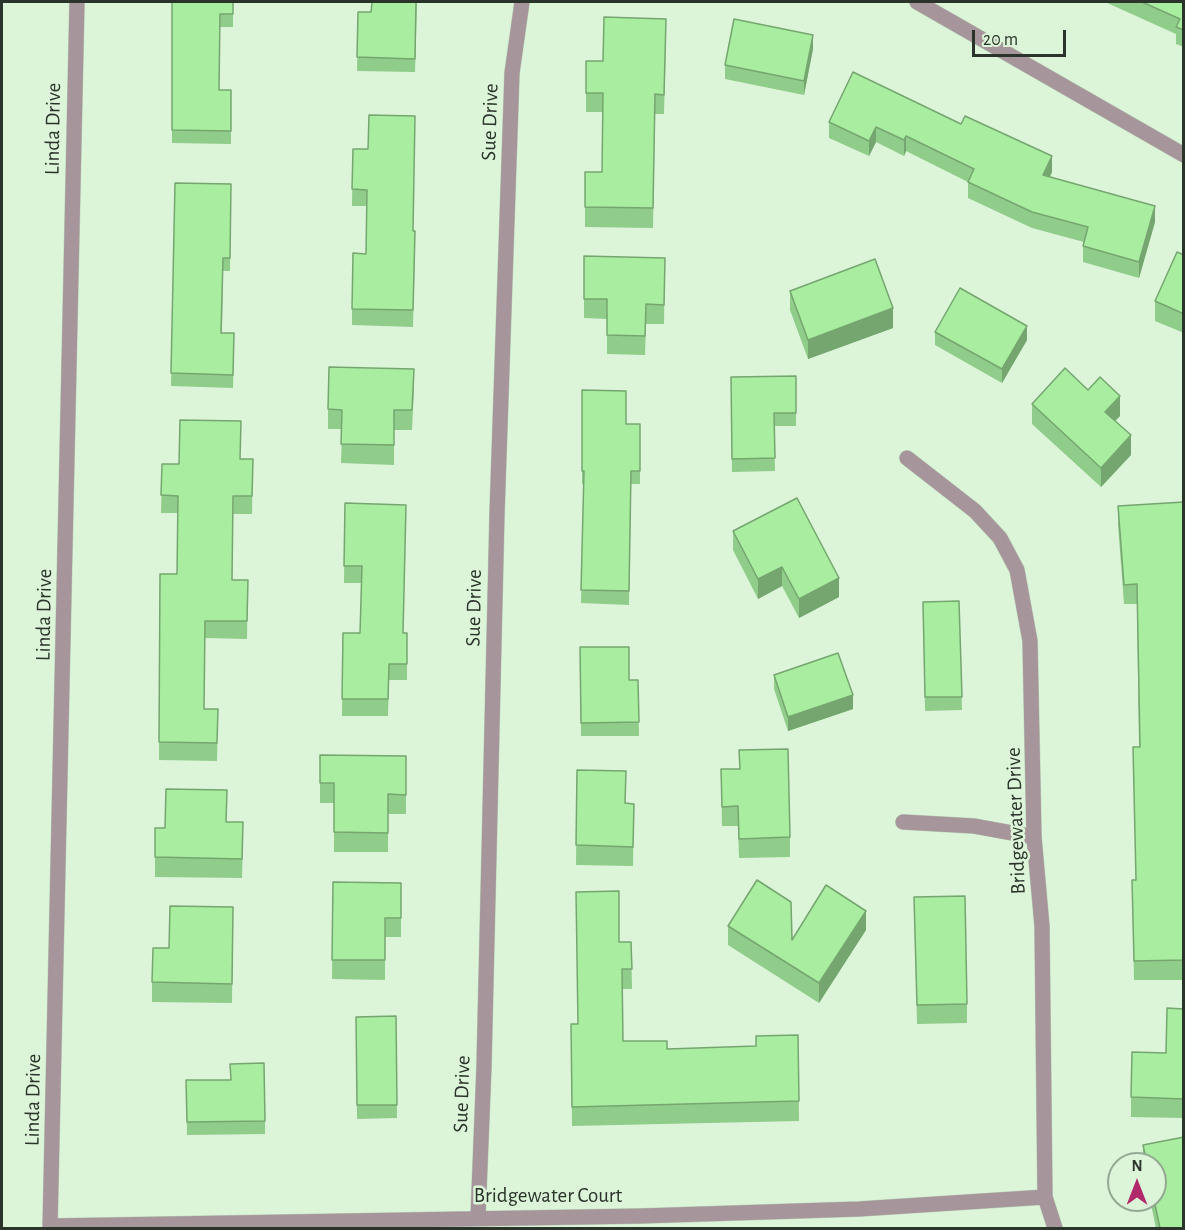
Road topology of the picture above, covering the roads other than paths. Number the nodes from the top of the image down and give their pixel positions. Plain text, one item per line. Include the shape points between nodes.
1 (77, 2) edge
2 (522, 2) edge
3 (917, 2) edge
4 (1184, 155) edge
5 (907, 458) dead end
6 (903, 822) dead end
7 (1034, 837) junction
8 (1045, 1197) junction
9 (478, 1217) junction
10 (51, 1227) edge
11 (1055, 1228) edge

1 - 10 street, Linda Drive
2 - 9 street, Sue Drive via 511,97
3 - 4 street
5 - 7 street, Bridgewater Drive via 975,511 1000,538 1017,570 1030,641
6 - 7 street via 974,826
7 - 8 street, Bridgewater Drive via 1042,926
8 - 9 street, Bridgewater Court via 848,1209
8 - 11 street, Bridgewater Drive
9 - 10 street, Bridgewater Court

